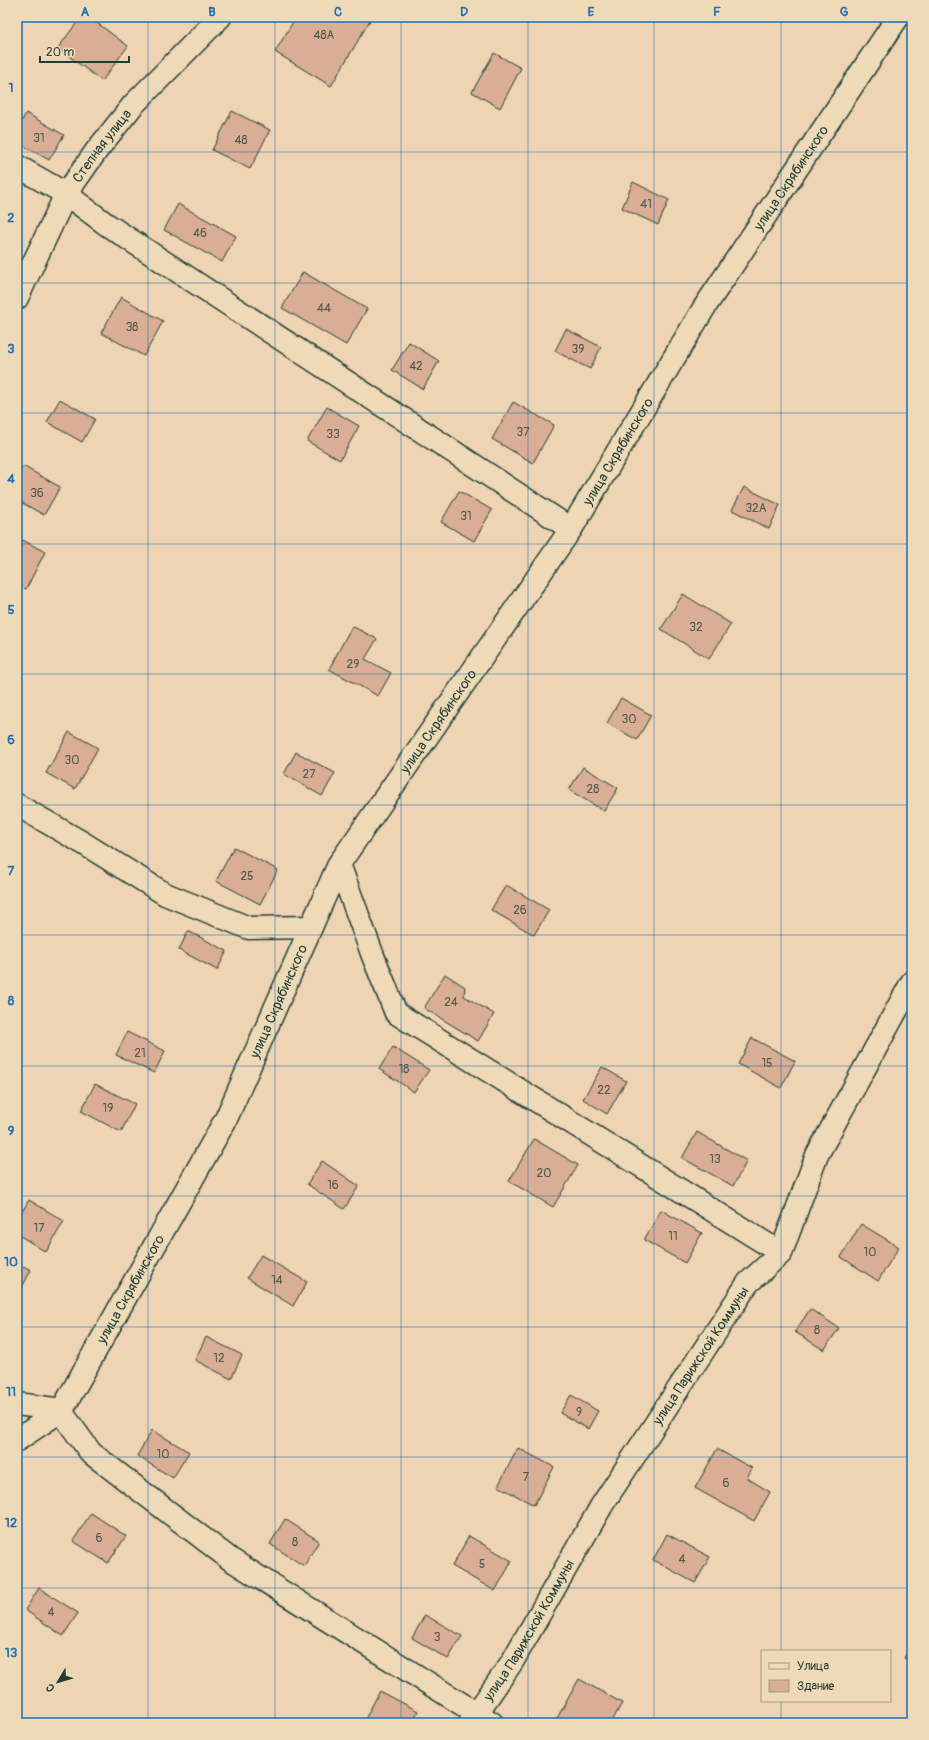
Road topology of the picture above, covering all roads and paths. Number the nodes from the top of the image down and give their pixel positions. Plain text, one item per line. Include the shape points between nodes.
1 (220, 17) edge
2 (898, 17) edge
3 (17, 166) edge
4 (66, 194) junction
5 (17, 298) edge
6 (571, 529) junction
7 (17, 804) edge
8 (340, 864) junction
9 (311, 927) junction
10 (912, 982) edge
11 (781, 1253) junction
12 (17, 1404) edge
13 (62, 1410) junction
14 (17, 1440) edge
15 (480, 1720) edge

1 - 4 street, Степная улица via 133,104
2 - 6 street, улица Скрябинского via 704,308
3 - 4 street
4 - 5 street, Степная улица
4 - 6 street via 106,224
6 - 8 street, улица Скрябинского
7 - 9 street via 165,894 249,928
8 - 9 street, улица Скрябинского
8 - 11 street via 396,1013
9 - 13 street, улица Скрябинского via 226,1119
10 - 11 street, улица Парижской Коммуны via 817,1155
11 - 15 street, улица Парижской Коммуны via 748,1283 602,1505
12 - 13 street
13 - 14 street, улица Скрябинского
13 - 15 street via 91,1453 230,1559

